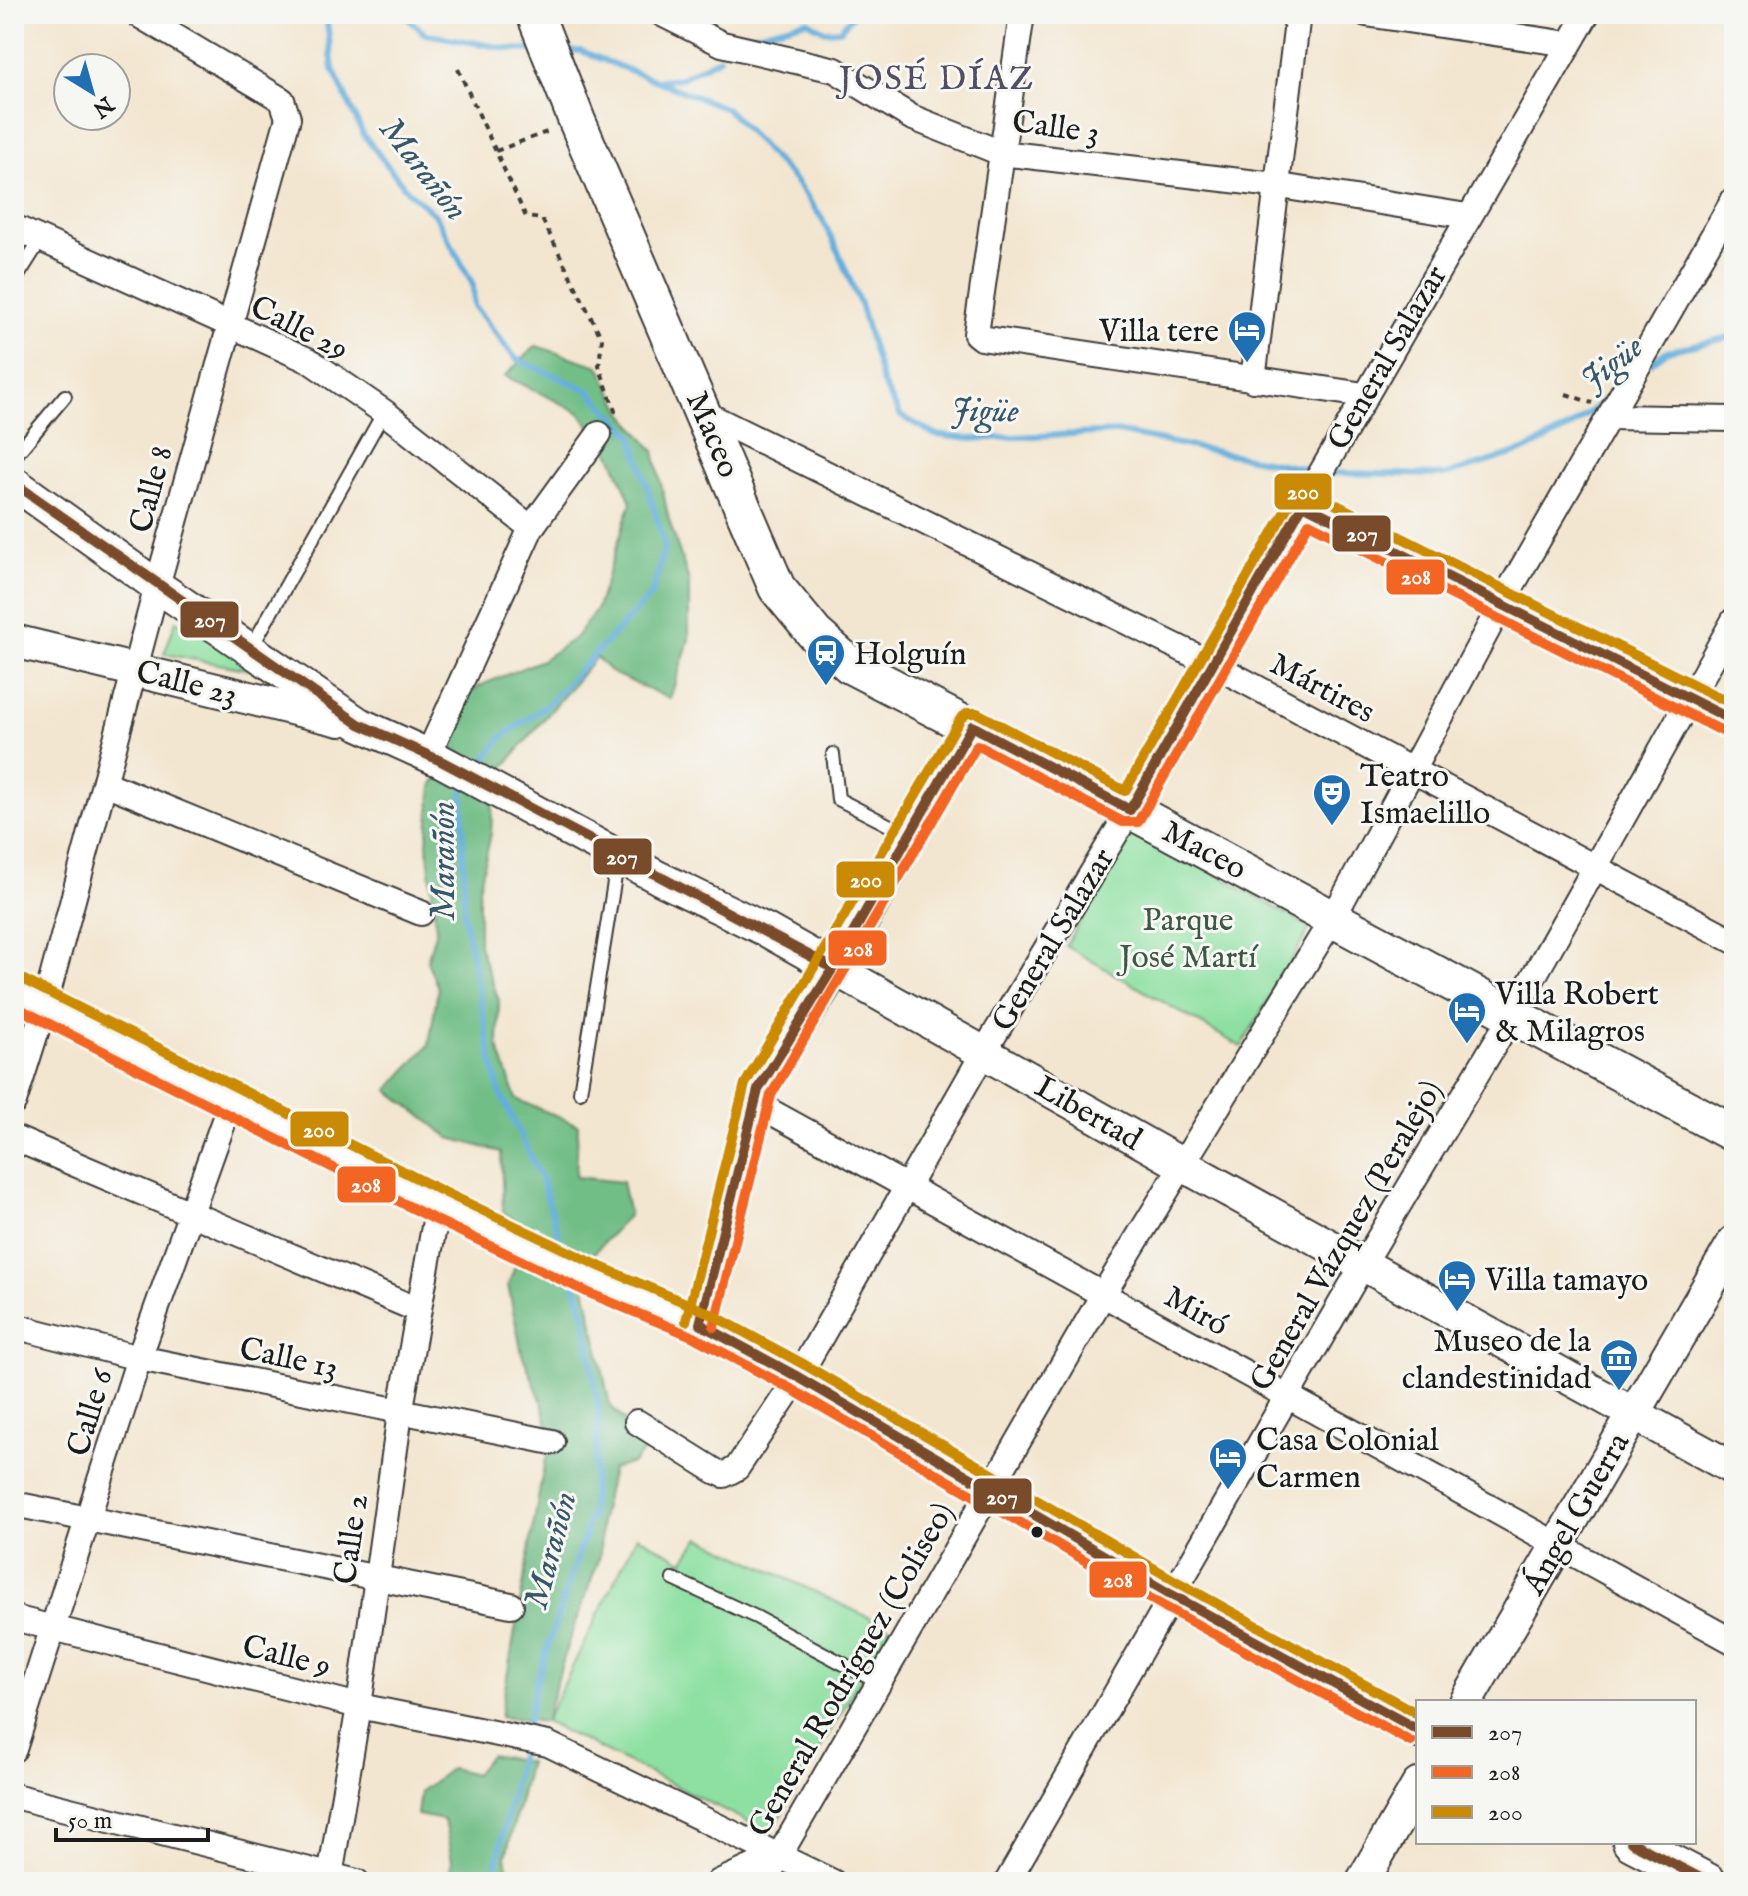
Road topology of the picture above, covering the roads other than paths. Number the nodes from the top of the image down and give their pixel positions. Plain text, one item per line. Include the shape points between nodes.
1 (137, 14) edge
2 (662, 14) edge
3 (1022, 14) edge
4 (1298, 14) edge
5 (1366, 14) edge
6 (1587, 14) edge
7 (538, 26) edge
8 (1569, 44) junction
9 (1001, 153) junction
10 (1274, 185) junction
11 (1734, 199) edge
12 (1467, 216) junction
13 (14, 227) edge
14 (40, 241) junction
15 (14, 282) edge
16 (229, 326) junction
17 (1253, 380) junction
18 (1364, 395) junction
19 (65, 396) dead end
20 (384, 412) junction
21 (1612, 413) junction
22 (706, 414) junction
23 (1734, 419) edge
24 (599, 434) road end
25 (14, 457) edge
26 (14, 483) edge
27 (1314, 483) junction
28 (531, 528) junction
29 (157, 586) junction
30 (1502, 603) junction
31 (1734, 620) edge
32 (14, 641) edge
33 (251, 648) junction
34 (1212, 664) junction
35 (137, 669) junction
36 (1689, 698) junction
37 (1734, 721) edge
38 (359, 724) junction
39 (972, 726) junction
40 (833, 754) dead end
41 (434, 758) junction
42 (1413, 770) junction
43 (105, 783) junction
44 (1130, 810) junction
45 (909, 836) junction
46 (619, 856) junction
47 (1596, 867) junction
48 (421, 913) dead end
49 (1333, 918) junction
50 (1734, 941) edge
51 (833, 968) junction
52 (14, 990) edge
53 (45, 1004) junction
54 (1512, 1015) junction
55 (984, 1052) junction
56 (580, 1092) dead end
57 (232, 1098) junction
58 (14, 1102) edge
59 (755, 1103) junction
60 (1734, 1134) edge
61 (14, 1138) edge
62 (1181, 1164) junction
63 (908, 1186) junction
64 (438, 1205) junction
65 (189, 1215) junction
66 (1734, 1242) edge
67 (1364, 1263) junction
68 (1104, 1293) junction
69 (418, 1310) junction
70 (700, 1324) junction
71 (14, 1326) edge
72 (139, 1358) junction
73 (798, 1377) junction
74 (1286, 1398) junction
75 (1633, 1412) junction
76 (400, 1413) junction
77 (637, 1422) dead end
78 (552, 1442) dead end
79 (1734, 1469) edge
80 (991, 1488) junction
81 (14, 1504) edge
82 (89, 1519) junction
83 (1557, 1544) junction
84 (376, 1578) junction
85 (673, 1579) dead end
86 (1172, 1595) junction
87 (511, 1605) dead end
88 (14, 1618) edge
89 (53, 1628) junction
90 (1734, 1642) edge
91 (879, 1683) junction
92 (1467, 1700) edge
93 (359, 1706) junction
94 (1416, 1729) edge
95 (14, 1749) edge
96 (1416, 1788) edge
97 (14, 1796) edge
98 (1635, 1844) edge
99 (779, 1855) junction
100 (330, 1879) edge
101 (357, 1882) edge
102 (719, 1882) edge
103 (764, 1882) edge
104 (833, 1882) edge
105 (1007, 1882) edge
106 (1362, 1882) edge
107 (1708, 1882) edge

1 - 16 street, Calle 8 via 282,100 288,111
2 - 9 street, Calle 3 via 722,44 835,70 911,117
3 - 9 street
4 - 10 street
5 - 8 street
6 - 8 street, General Salazar
7 - 22 main road, Maceo
8 - 12 street, General Salazar
9 - 10 street, Calle 3
9 - 17 street via 976,334
10 - 12 street, Calle 3
10 - 17 street
11 - 21 street, General Rodríguez (Coliseo)
12 - 18 street, General Salazar
13 - 14 street, Calle 29
14 - 15 lane
14 - 16 street, Calle 29
16 - 20 street, Calle 29 via 310,361
16 - 29 street, Calle 8
17 - 18 street
18 - 27 street, General Salazar
19 - 25 lane
20 - 28 street, Calle 29
20 - 33 lane
21 - 23 street
21 - 30 street, General Rodríguez (Coliseo)
22 - 34 street, Mártires
22 - 39 main road, Maceo via 777,588 815,634 850,665
24 - 28 street
26 - 29 street
27 - 30 street
27 - 34 street, General Salazar
28 - 41 street
29 - 33 street
29 - 35 street, Calle 8
30 - 36 street
30 - 42 street, General Rodríguez (Coliseo)
31 - 36 street, General Vázquez (Peralejo)
32 - 35 street, Calle 23
33 - 38 street
34 - 42 street, Mártires
34 - 44 street, General Salazar
35 - 38 street, Calle 23
35 - 43 street, Calle 8
36 - 37 street
36 - 47 street, General Vázquez (Peralejo)
38 - 41 street, Libertad
39 - 44 main road, Maceo
39 - 45 main road
40 - 45 lane via 838,799
41 - 46 street, Libertad
42 - 47 street, Mártires
42 - 49 street, General Rodríguez (Coliseo)
43 - 48 street
43 - 53 street, Calle 8
44 - 49 main road, Maceo
44 - 55 street, General Salazar
45 - 51 main road
46 - 51 street, Libertad
46 - 56 lane
47 - 50 street, Mártires
47 - 54 street, General Vázquez (Peralejo)
49 - 54 main road, Maceo
49 - 62 street, General Rodríguez (Coliseo)
51 - 55 street, Libertad
51 - 59 main road
52 - 53 street
53 - 57 street
53 - 58 street, Calle 8
54 - 60 main road, Maceo
54 - 67 street, General Vázquez (Peralejo)
55 - 62 street, Libertad
55 - 63 street, General Salazar
57 - 64 street
57 - 65 street, Calle 6
59 - 63 street, Miró
59 - 70 main road
61 - 65 street
62 - 67 street, Libertad
62 - 68 street, General Rodríguez (Coliseo)
63 - 68 street, Miró
63 - 73 street, General Salazar
64 - 69 street, Calle 2
64 - 70 street
65 - 69 street
65 - 72 street, Calle 6
66 - 75 street, Ángel Guerra
67 - 74 street, General Vázquez (Peralejo)
67 - 75 street, Libertad
68 - 74 street, Miró
68 - 80 street, General Rodríguez (Coliseo)
69 - 76 street, Calle 2
70 - 73 main road
71 - 72 street, Calle 13
72 - 76 street, Calle 13
72 - 82 street, Calle 6
73 - 77 street, General Salazar via 737,1468 724,1475
73 - 80 main road
74 - 83 street, Miró
74 - 86 street, General Vázquez (Peralejo)
75 - 79 street, Libertad
75 - 83 street, Ángel Guerra
76 - 78 street, Calle 13
76 - 84 street, Calle 2
80 - 86 main road
80 - 91 street, General Rodríguez (Coliseo)
81 - 82 street
82 - 84 street
82 - 89 street, Calle 6
83 - 90 street, Miró
83 - 92 street, Ángel Guerra
84 - 87 street
84 - 93 street, Calle 2
85 - 91 lane
86 - 94 main road
86 - 105 street, General Vázquez (Peralejo)
88 - 89 street, Calle 9
89 - 93 street, Calle 9
89 - 95 street, Calle 6
91 - 99 street, General Rodríguez (Coliseo)
93 - 99 street, Calle 9 via 548,1744
93 - 100 street, Calle 2
96 - 106 street
97 - 100 street
98 - 107 main road
99 - 102 street
99 - 103 street, General Rodríguez (Coliseo)
99 - 104 street, Calle 9
100 - 101 street

